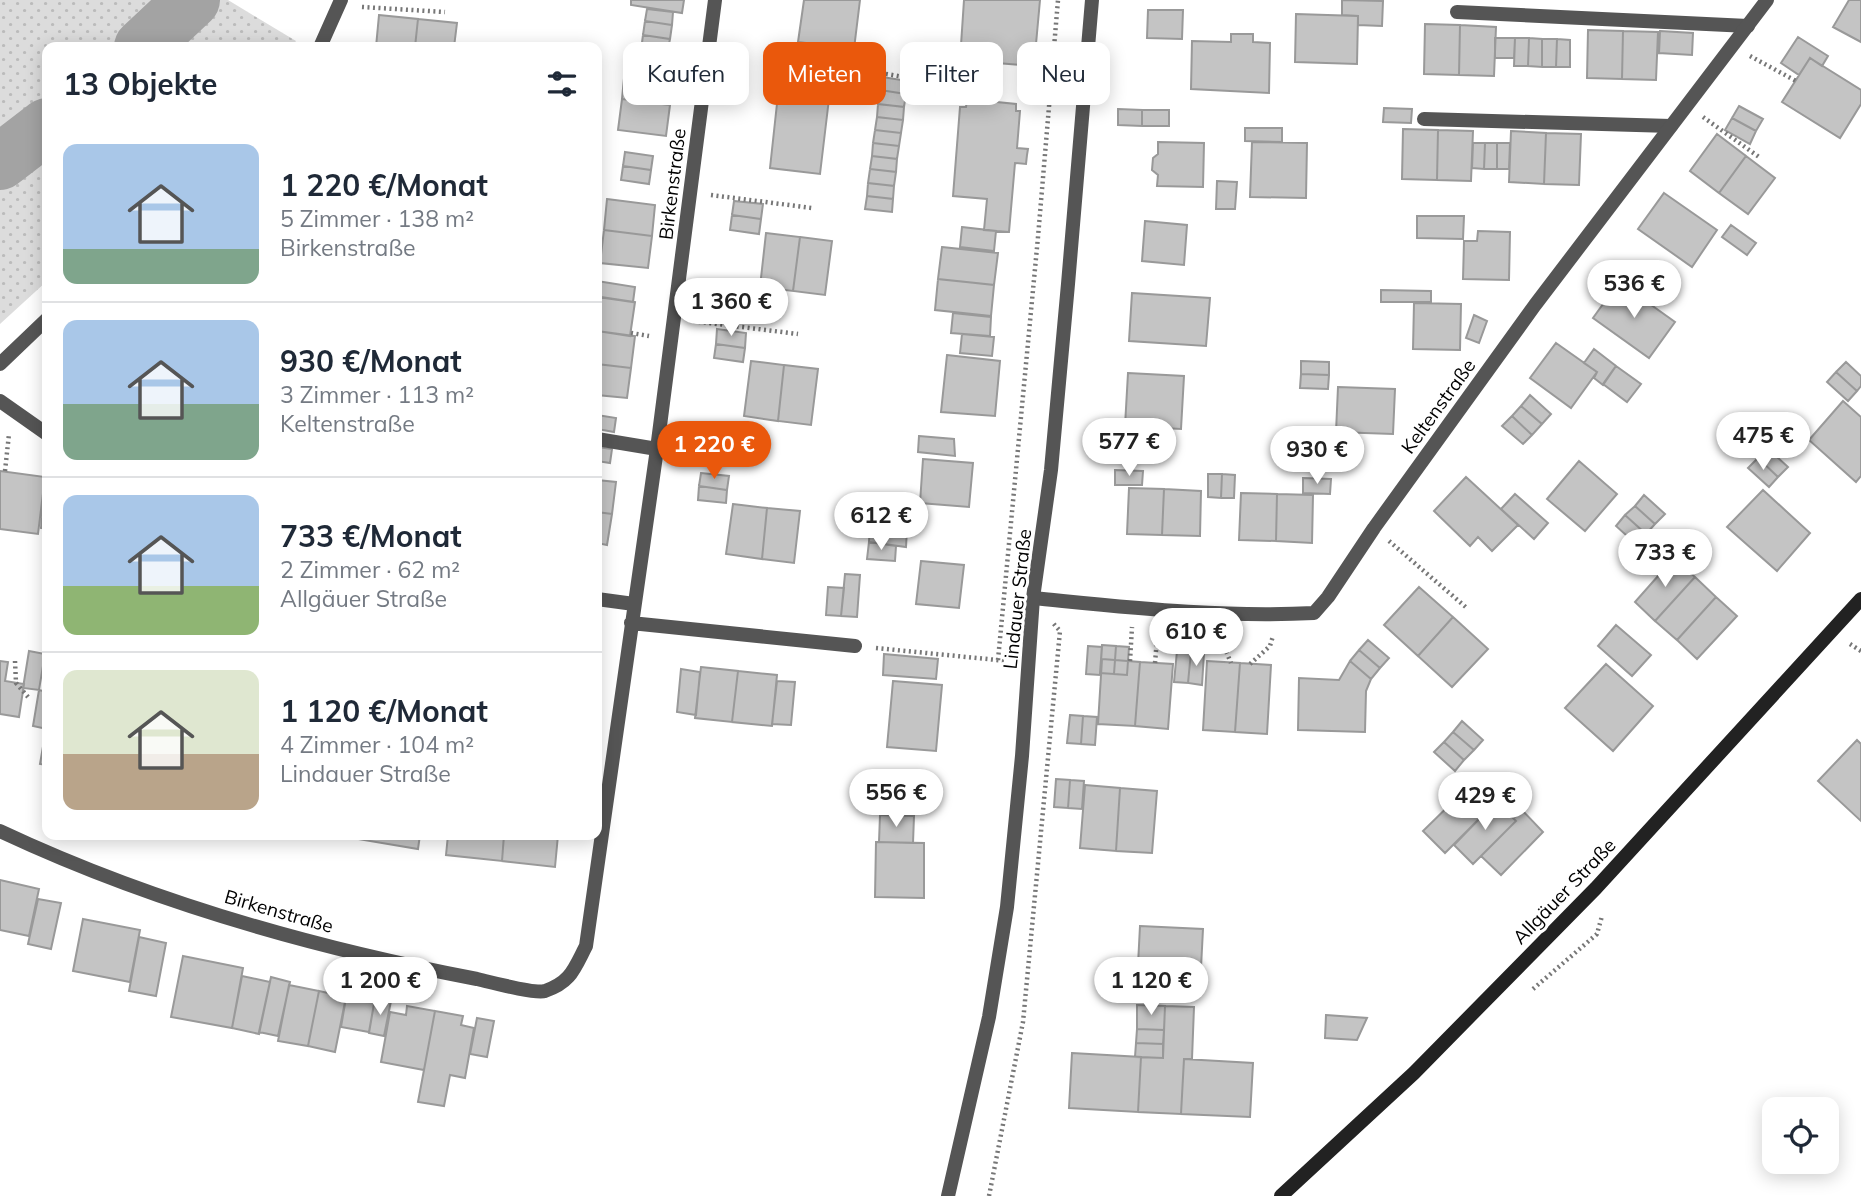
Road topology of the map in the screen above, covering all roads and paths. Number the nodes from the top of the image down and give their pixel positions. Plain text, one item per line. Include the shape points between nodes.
1 (715, 0) edge
2 (1058, 0) edge
3 (1092, 0) edge
4 (1767, 0) edge
5 (340, 3) edge
6 (445, 12) dead end
7 (1457, 12) dead end
8 (1748, 26) junction
9 (322, 42) edge
10 (1732, 46) junction
11 (1796, 80) dead end
12 (1687, 106) junction
13 (1424, 120) dead end
14 (1671, 126) junction
15 (1759, 157) dead end
16 (704, 194) dead end
17 (812, 208) dead end
18 (685, 321) dead end
19 (42, 324) edge
20 (631, 333) dead end
21 (798, 334) dead end
22 (654, 336) dead end
23 (0, 364) edge
24 (0, 401) edge
25 (13, 409) junction
26 (42, 430) edge
27 (602, 440) edge
28 (657, 449) junction
29 (5, 471) dead end
30 (1374, 528) junction
31 (1033, 598) junction
32 (1861, 599) edge
33 (602, 600) edge
34 (634, 604) junction
35 (1133, 608) junction
36 (1468, 609) dead end
37 (1169, 610) junction
38 (1279, 615) junction
39 (631, 623) junction
40 (855, 646) joint
41 (15, 661) dead end
42 (1130, 661) dead end
43 (1155, 663) dead end
44 (1250, 664) dead end
45 (29, 697) dead end
46 (0, 831) edge
47 (602, 831) edge
48 (601, 840) edge
49 (948, 1196) edge
50 (1281, 1196) edge

1 - 28 street, Birkenstraße
2 - 40 path via 998,660
3 - 31 street, Lindauer Straße via 1051,470
4 - 8 street, Keltenstraße
5 - 6 path
5 - 9 street
7 - 8 street
8 - 10 street, Keltenstraße
10 - 11 path
10 - 12 street, Keltenstraße
12 - 14 street, Keltenstraße
12 - 15 path
13 - 14 street
14 - 30 street, Keltenstraße via 1535,304
16 - 17 path
18 - 21 path
19 - 23 street
20 - 22 path
24 - 25 street
25 - 26 street
25 - 29 path
27 - 28 street
28 - 34 street, Birkenstraße
30 - 36 path
30 - 38 street, Keltenstraße via 1314,613
31 - 35 street, Keltenstraße
31 - 49 street, Lindauer Straße via 1007,907 989,1017
32 - 50 main road, Allgäuer Straße via 1596,888 1414,1073
33 - 34 street
34 - 39 street, Birkenstraße
35 - 37 street, Keltenstraße
35 - 42 path
37 - 38 street, Keltenstraße
37 - 43 path via 1167,639 1157,639
38 - 44 path via 1270,646
39 - 40 street
39 - 47 street, Birkenstraße
41 - 45 path via 16,683
46 - 48 street, Birkenstraße via 147,891 271,932 542,992 568,980 586,946

